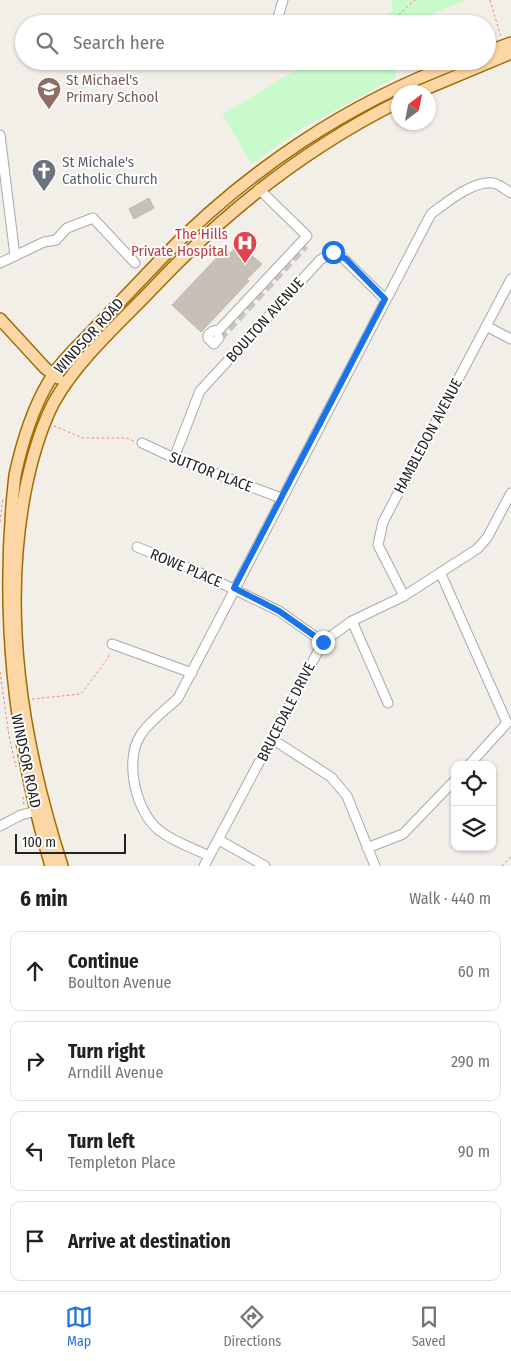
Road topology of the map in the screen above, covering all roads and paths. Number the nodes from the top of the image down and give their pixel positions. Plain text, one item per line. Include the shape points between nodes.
1 (283, 0) edge
2 (415, 0) edge
3 (490, 0) edge
4 (279, 15) edge
5 (398, 15) edge
6 (496, 15) edge
7 (496, 15) edge
8 (506, 41) edge
9 (511, 53) edge
10 (496, 59) edge
11 (436, 70) edge
12 (470, 70) edge
13 (435, 85) edge
14 (391, 106) edge
15 (0, 135) edge
16 (301, 142) junction
17 (259, 189) junction
18 (511, 193) edge
19 (223, 201) junction
20 (289, 221) junction
21 (300, 236) dead end
22 (15, 256) junction
23 (0, 263) edge
24 (135, 263) dead end
25 (511, 280) edge
26 (385, 299) junction
27 (0, 319) edge
28 (486, 326) junction
29 (219, 338) dead end
30 (511, 338) edge
31 (54, 374) junction
32 (65, 384) junction
33 (45, 422) junction
34 (142, 443) joint
35 (174, 458) junction
36 (511, 494) edge
37 (281, 498) junction
38 (509, 504) edge
39 (137, 547) dead end
40 (441, 574) junction
41 (234, 588) junction
42 (404, 596) junction
43 (352, 622) junction
44 (323, 642) junction
45 (112, 644) joint
46 (0, 672) edge
47 (192, 673) junction
48 (28, 700) dead end
49 (388, 703) dead end
50 (272, 739) junction
51 (473, 761) edge
52 (18, 773) dead end
53 (451, 784) edge
54 (23, 791) dead end
55 (24, 804) dead end
56 (36, 811) junction
57 (0, 826) edge
58 (219, 840) junction
59 (367, 848) junction
60 (57, 850) junction
61 (209, 856) junction
62 (511, 856) edge
63 (51, 866) edge
64 (62, 866) edge
65 (204, 866) edge
66 (264, 866) edge
67 (375, 866) edge
68 (502, 866) edge

1 - 4 street
2 - 5 path
3 - 6 path
7 - 8 path
9 - 10 main road
11 - 16 main road, WINDSOR ROAD
12 - 13 main road
14 - 17 main road, WINDSOR ROAD via 337,136
15 - 22 street
16 - 17 main road via 297,151 268,175
16 - 19 main road, WINDSOR ROAD
17 - 19 main road
17 - 20 street
17 - 32 main road, WINDSOR ROAD via 189,252
18 - 26 street via 493,183 478,186 458,194 431,214
19 - 31 main road, WINDSOR ROAD via 171,248
20 - 21 street
20 - 29 street via 307,236 219,330 210,332 208,338 214,344
22 - 23 street
22 - 24 street via 56,240 67,228 93,218
25 - 28 street, HAMBLEDON AVENUE
26 - 35 street, BOULTON AVENUE via 340,254 333,252 320,260 200,391
26 - 37 street
27 - 31 main road
28 - 30 street
28 - 42 street, HAMBLEDON AVENUE via 383,522 378,545
31 - 32 main road
31 - 56 main road, WINDSOR ROAD via 32,415 18,464 10,500 2,591 5,658
32 - 33 main road, WINDSOR ROAD
33 - 34 path via 83,438 126,438
33 - 60 main road, WINDSOR ROAD via 32,461 14,547 12,606 21,701
34 - 35 street, SUTTOR PLACE
35 - 37 street, SUTTOR PLACE
36 - 38 street, BRUCEDALE DRIVE
37 - 41 street
38 - 40 street, BRUCEDALE DRIVE via 477,549
39 - 41 street, ROWE PLACE
40 - 42 street, BRUCEDALE DRIVE
40 - 51 street via 507,723
41 - 44 street, ROWE PLACE via 279,611
41 - 47 street
42 - 43 street, BRUCEDALE DRIVE
43 - 44 street, BRUCEDALE DRIVE
43 - 49 street
44 - 50 street, BRUCEDALE DRIVE
45 - 47 street
45 - 48 path via 108,658 82,694
46 - 52 path
47 - 61 street via 178,698 140,736 132,755 132,770 145,814 150,820 160,831
50 - 58 street, BRUCEDALE DRIVE
50 - 59 street via 331,777 347,796
53 - 59 street via 404,834
54 - 55 path
56 - 57 street
56 - 60 street via 43,818 50,842
56 - 63 main road, WINDSOR ROAD
58 - 61 street, BRUCEDALE DRIVE
58 - 66 street
59 - 67 street
60 - 64 main road, WINDSOR ROAD
61 - 65 street, BRUCEDALE DRIVE
62 - 68 path

